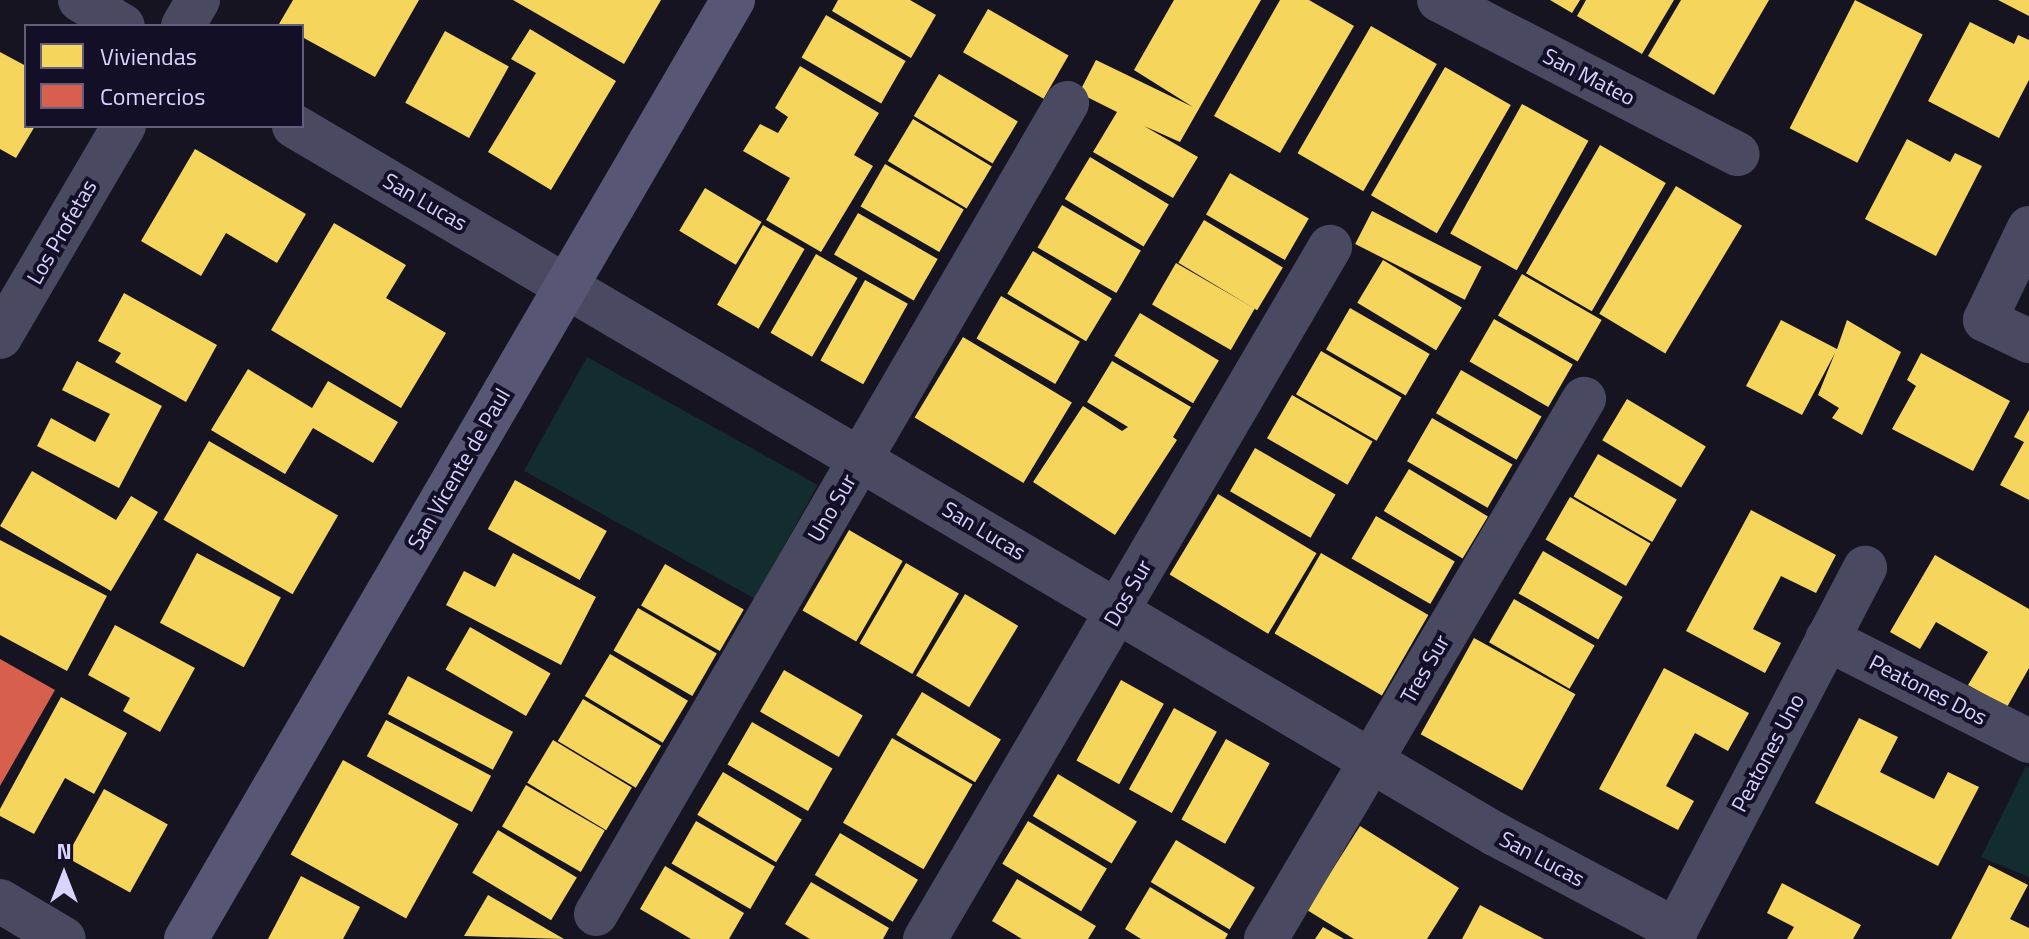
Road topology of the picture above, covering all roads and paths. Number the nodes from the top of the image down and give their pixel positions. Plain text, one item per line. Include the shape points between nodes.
1 (80, 0) edge
2 (198, 0) edge
3 (733, 0) edge
4 (1439, 0) edge
5 (120, 24) edge
6 (184, 24) edge
7 (1067, 103) dead end
8 (123, 128) edge
9 (297, 128) edge
10 (1738, 154) dead end
11 (2029, 228) edge
12 (1330, 247) dead end
13 (567, 284) junction
14 (0, 337) edge
15 (2029, 341) edge
16 (1584, 399) dead end
17 (861, 459) junction
18 (1865, 568) dead end
19 (1117, 610) junction
20 (1827, 639) junction
21 (2029, 741) edge
22 (1371, 761) junction
23 (0, 901) edge
24 (596, 914) dead end
25 (1673, 934) edge
26 (64, 939) edge
27 (186, 939) edge
28 (925, 939) edge
29 (1266, 939) edge

1 - 5 street
2 - 6 street
3 - 13 street, San Vicente de Paul
4 - 10 street, San Mateo
7 - 17 street, Uno Sur
8 - 14 street, Los Profetas
9 - 13 street, San Lucas
11 - 15 street via 1985,320
12 - 19 street, Dos Sur
13 - 17 street, San Lucas
13 - 27 street, San Vicente de Paul
16 - 22 street, Tres Sur
17 - 19 street, San Lucas
17 - 24 street, Uno Sur
18 - 20 street, Peatones Uno
19 - 22 street, San Lucas
19 - 28 street, Dos Sur
20 - 21 street, Peatones Dos
20 - 25 street, Peatones Uno
22 - 25 street, San Lucas
22 - 29 street, Tres Sur
23 - 26 street

